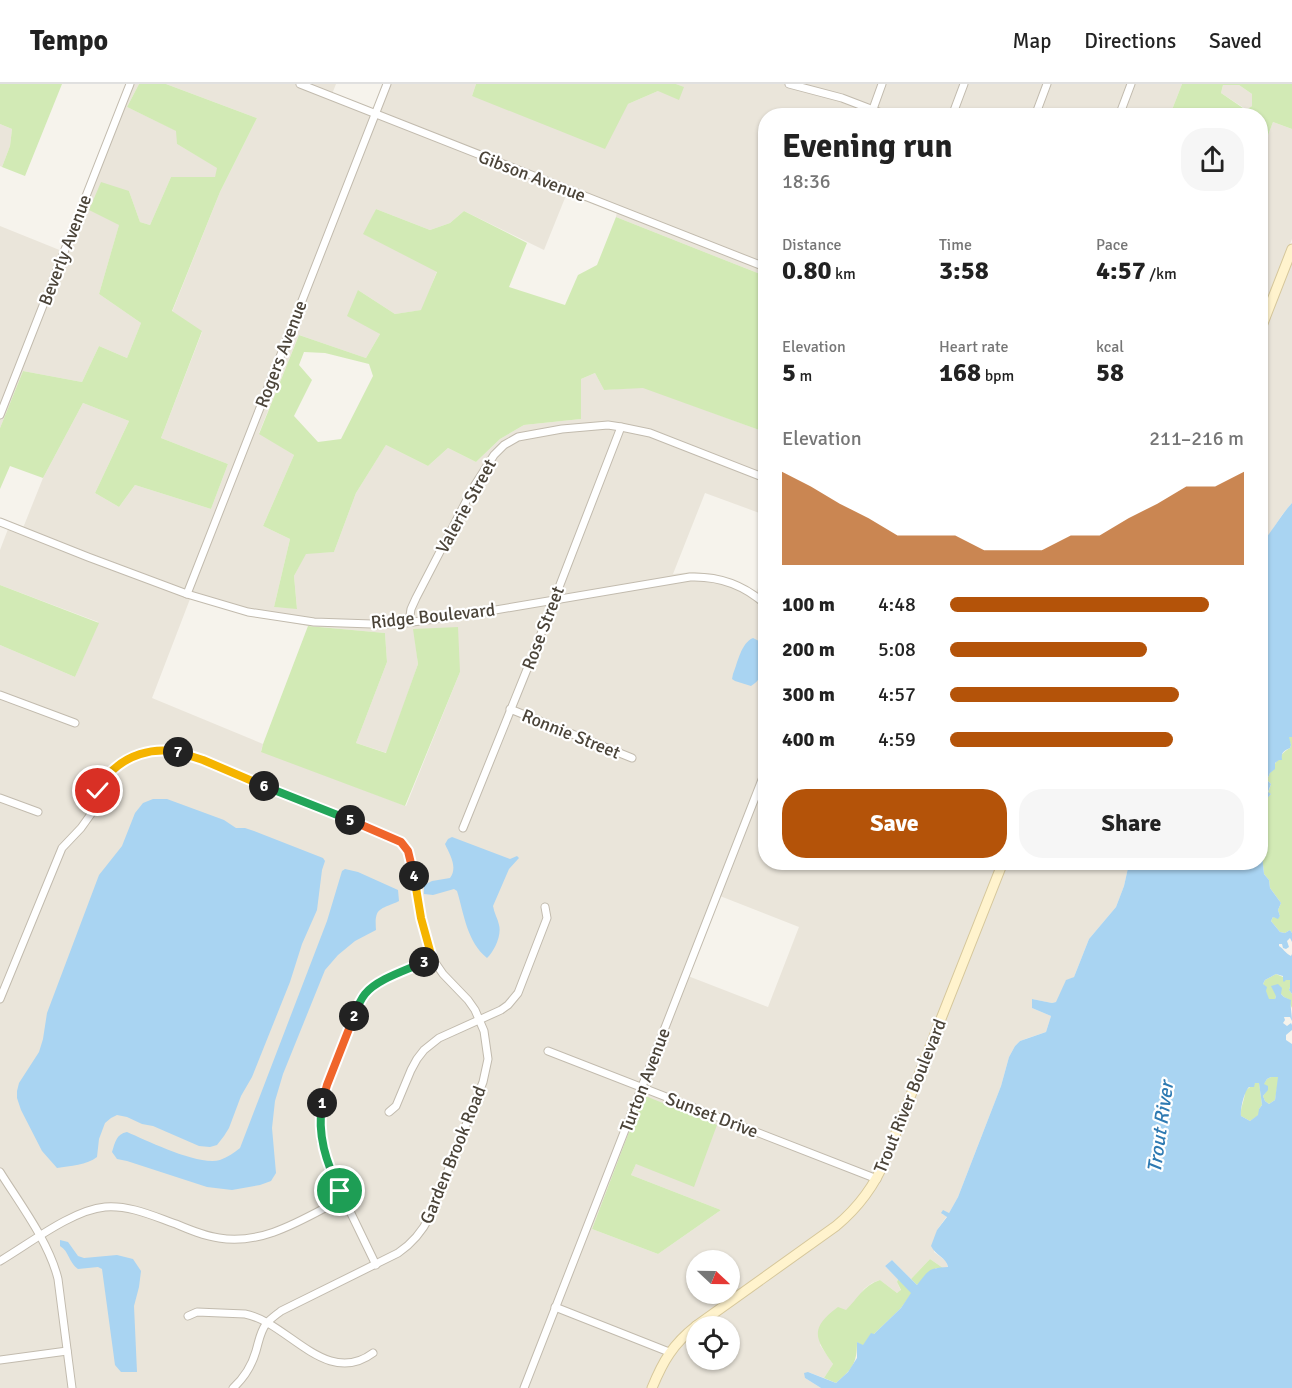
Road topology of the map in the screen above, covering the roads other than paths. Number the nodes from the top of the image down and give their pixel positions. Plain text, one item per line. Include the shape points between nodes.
1 (130, 84) edge
2 (300, 84) edge
3 (387, 84) edge
4 (789, 84) edge
5 (882, 84) edge
6 (964, 84) edge
7 (1047, 84) edge
8 (1131, 84) edge
9 (800, 86) edge
10 (870, 108) edge
11 (873, 108) edge
12 (955, 108) edge
13 (1038, 108) edge
14 (1122, 108) edge
15 (375, 115) junction
16 (1292, 249) edge
17 (758, 264) edge
18 (1268, 310) edge
19 (0, 415) edge
20 (621, 427) junction
21 (758, 475) edge
22 (0, 522) edge
23 (187, 594) junction
24 (554, 599) junction
25 (758, 599) edge
26 (409, 622) junction
27 (0, 695) edge
28 (510, 710) junction
29 (75, 723) dead end
30 (632, 758) dead end
31 (758, 790) edge
32 (0, 798) edge
33 (38, 812) dead end
34 (463, 828) dead end
35 (1000, 870) edge
36 (545, 908) dead end
37 (432, 958) junction
38 (0, 999) edge
39 (479, 1020) junction
40 (548, 1051) dead end
41 (642, 1087) junction
42 (388, 1112) dead end
43 (0, 1172) edge
44 (877, 1179) junction
45 (344, 1198) junction
46 (40, 1237) junction
47 (0, 1261) edge
48 (376, 1265) junction
49 (555, 1307) junction
50 (188, 1316) dead end
51 (710, 1316) edge
52 (267, 1323) junction
53 (686, 1335) edge
54 (67, 1350) junction
55 (669, 1352) junction
56 (373, 1353) dead end
57 (0, 1360) edge
58 (72, 1388) edge
59 (233, 1388) edge
60 (524, 1388) edge
61 (652, 1388) edge

1 - 19 street, Beverly Avenue
2 - 15 street, Gibson Avenue
3 - 15 street, Rogers Avenue
4 - 9 street
5 - 11 street
6 - 12 street
7 - 13 street
8 - 14 street
9 - 10 street
15 - 17 street, Gibson Avenue
15 - 23 street, Rogers Avenue
16 - 18 street
20 - 21 street, Valerie Street via 650,433
20 - 24 street, Rose Street
20 - 26 street, Valerie Street via 547,431 518,437 498,451 473,488 424,581
22 - 23 street, Ridge Boulevard
23 - 26 street, Ridge Boulevard via 248,612 294,619 328,623
24 - 25 street, Ridge Boulevard via 704,576 740,587
24 - 26 street, Ridge Boulevard
24 - 28 street, Rose Street
27 - 29 street
28 - 30 street, Ronnie Street
28 - 34 street, Rose Street
31 - 41 street, Turton Avenue
32 - 33 street
35 - 44 street, Trout River Boulevard
36 - 39 street via 547,918 518,993 501,1010
37 - 38 street, Garden Brook Road via 408,851 401,842 203,760 165,750 129,758 108,775 91,814 62,848
37 - 39 street, Garden Brook Road via 468,1000
37 - 45 street via 379,982 365,993 327,1085 321,1111 321,1141
39 - 42 street via 439,1038 424,1050 396,1106
39 - 48 street, Garden Brook Road via 487,1045 486,1071 430,1216 408,1246
40 - 41 street, Sunset Drive
41 - 44 street, Sunset Drive
41 - 49 street, Turton Avenue
43 - 46 street
44 - 51 street, Trout River Boulevard via 836,1226
45 - 46 street via 258,1237 220,1239 140,1211 104,1207 81,1213
45 - 48 street
46 - 47 street
46 - 54 street via 58,1279
48 - 52 street, Garden Brook Road via 281,1311
49 - 55 street
49 - 60 street, Turton Avenue
50 - 52 street via 197,1312 245,1314
52 - 56 street via 315,1361 332,1368 354,1366
52 - 59 street via 249,1367
53 - 55 street, Trout River Boulevard
54 - 57 street
54 - 58 street
55 - 61 street, Trout River Boulevard

